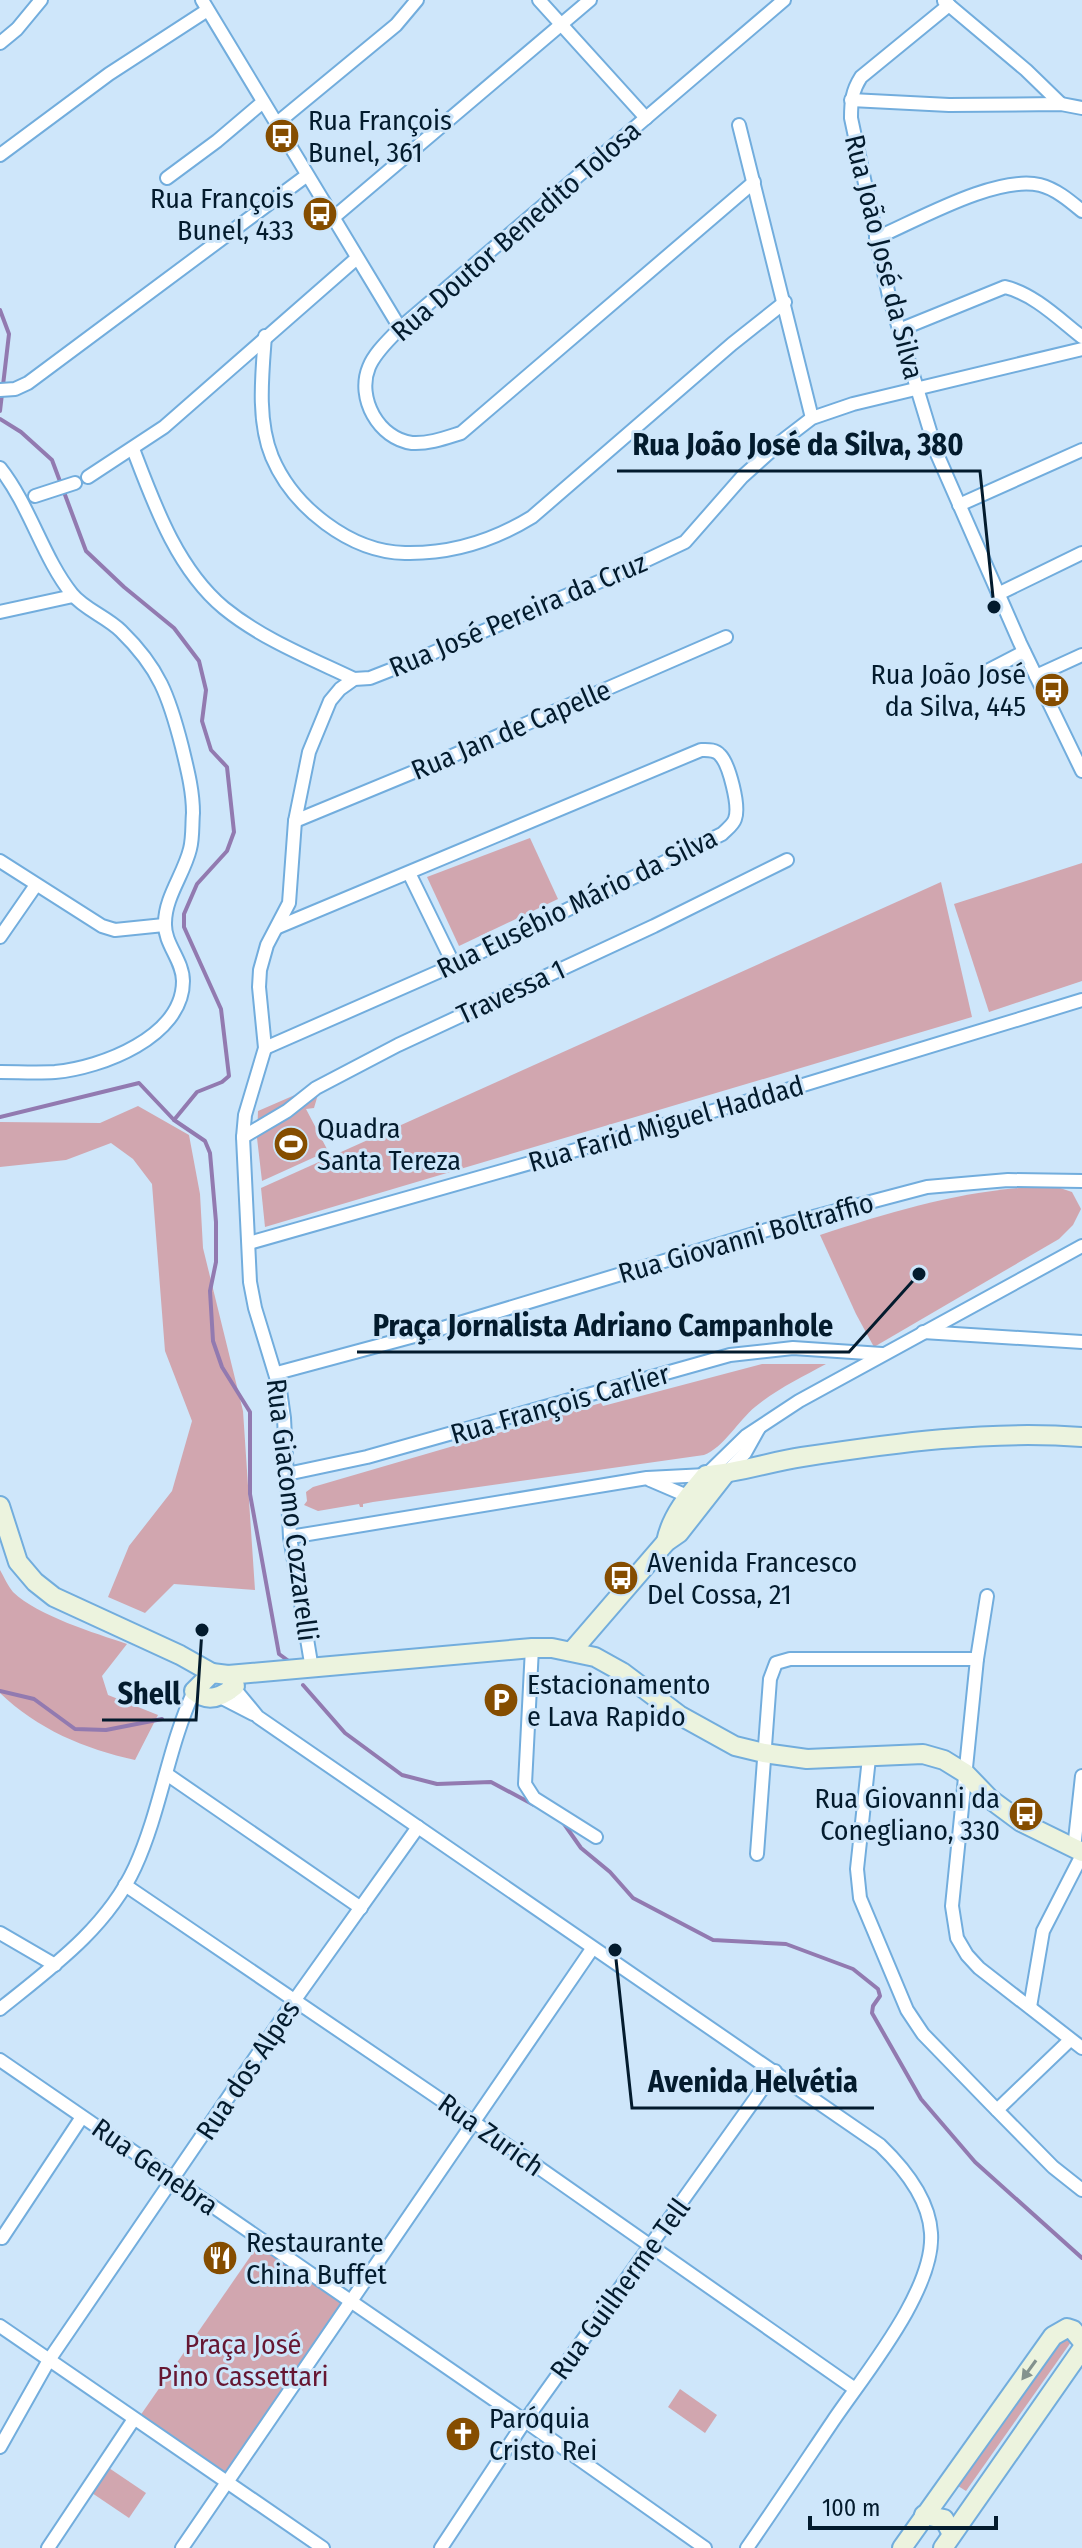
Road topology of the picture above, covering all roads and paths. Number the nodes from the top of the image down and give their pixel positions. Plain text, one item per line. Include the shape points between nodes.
1 (41, 0) edge
2 (417, 0) edge
3 (539, 0) edge
4 (590, 0) edge
5 (784, 0) edge
6 (946, 3) edge
7 (204, 6) edge
8 (560, 24) junction
9 (0, 43) edge
10 (851, 100) junction
11 (263, 102) junction
12 (1061, 104) junction
13 (1081, 106) edge
14 (646, 118) junction
15 (276, 124) junction
16 (739, 125) dead end
17 (0, 155) edge
18 (306, 176) junction
19 (167, 178) dead end
20 (754, 182) junction
21 (1082, 211) edge
22 (333, 218) junction
23 (876, 238) junction
24 (357, 258) junction
25 (785, 302) junction
26 (400, 328) junction
27 (899, 330) junction
28 (265, 336) junction
29 (1082, 337) edge
30 (1082, 349) edge
31 (916, 389) junction
32 (0, 390) edge
33 (812, 418) junction
34 (133, 449) junction
35 (1082, 450) edge
36 (0, 468) edge
37 (88, 477) dead end
38 (75, 483) dead end
39 (35, 496) dead end
40 (959, 505) junction
41 (1082, 553) edge
42 (998, 594) junction
43 (73, 596) junction
44 (0, 612) edge
45 (726, 637) dead end
46 (1024, 652) junction
47 (1082, 655) edge
48 (987, 671) dead end
49 (1036, 676) junction
50 (354, 679) junction
51 (1080, 762) edge
52 (295, 821) junction
53 (787, 860) dead end
54 (0, 861) edge
55 (409, 873) junction
56 (36, 885) junction
57 (164, 925) junction
58 (278, 927) junction
59 (0, 937) edge
60 (454, 965) junction
61 (1082, 1000) edge
62 (265, 1048) junction
63 (0, 1072) edge
64 (245, 1115) joint
65 (243, 1137) junction
66 (1082, 1181) edge
67 (249, 1243) junction
68 (1082, 1246) edge
69 (923, 1332) junction
70 (1082, 1342) edge
71 (882, 1354) junction
72 (277, 1373) junction
73 (761, 1425) junction
74 (1082, 1437) edge
75 (726, 1473) junction
76 (287, 1474) junction
77 (706, 1475) junction
78 (647, 1478) junction
79 (696, 1498) junction
80 (0, 1506) edge
81 (290, 1537) junction
82 (987, 1596) dead end
83 (532, 1648) junction
84 (572, 1651) junction
85 (977, 1659) junction
86 (312, 1669) junction
87 (216, 1687) junction
88 (764, 1753) junction
89 (869, 1758) junction
90 (965, 1773) junction
91 (168, 1775) junction
92 (1082, 1776) edge
93 (418, 1827) junction
94 (596, 1837) dead end
95 (1079, 1852) edge
96 (757, 1854) dead end
97 (125, 1885) junction
98 (361, 1908) junction
99 (0, 1933) edge
100 (592, 1949) junction
101 (55, 1965) junction
102 (294, 2001) junction
103 (1030, 2007) junction
104 (0, 2009) edge
105 (1070, 2040) junction
106 (1082, 2048) edge
107 (0, 2060) edge
108 (775, 2071) junction
109 (997, 2110) junction
110 (82, 2117) junction
111 (475, 2123) junction
112 (173, 2179) junction
113 (1082, 2190) edge
114 (2, 2238) dead end
115 (651, 2247) junction
116 (352, 2302) junction
117 (0, 2326) edge
118 (1082, 2341) edge
119 (1082, 2349) edge
120 (49, 2360) junction
121 (855, 2389) junction
122 (134, 2419) junction
123 (525, 2421) junction
124 (2, 2441) edge
125 (227, 2483) junction
126 (948, 2484) junction
127 (976, 2502) junction
128 (924, 2515) junction
129 (948, 2541) edge
130 (48, 2548) edge
131 (182, 2548) edge
132 (323, 2548) edge
133 (441, 2548) edge
134 (705, 2548) edge
135 (747, 2548) edge
136 (902, 2548) edge

1 - 9 street
2 - 15 street via 396,25
3 - 8 street
4 - 8 street
5 - 14 street, Rua Doutor Benedito Tolosa
6 - 10 street, Rua João José da Silva via 861,77
6 - 12 street
7 - 11 street
7 - 17 street
8 - 14 street
8 - 22 street
10 - 12 street
10 - 23 street, Rua João José da Silva
11 - 15 street
11 - 19 street
12 - 13 street
14 - 26 street, Rua Doutor Benedito Tolosa
15 - 18 street
16 - 20 street
18 - 22 street
18 - 32 street via 28,383
20 - 25 street
20 - 26 street, Rua Doutor Benedito Tolosa via 461,433 428,443 409,442 373,417 364,395 365,379 370,364
21 - 23 street via 1042,186 1017,183 993,188
22 - 24 street
23 - 27 street, Rua João José da Silva
24 - 26 street
24 - 28 street
25 - 28 street via 532,517 473,545 403,553 331,527 283,477 266,436
25 - 33 street
27 - 29 street via 1005,287 1037,302
27 - 31 street, Rua João José da Silva
28 - 34 street
30 - 31 street, Rua José Pereira da Cruz
31 - 33 street, Rua José Pereira da Cruz
31 - 40 street, Rua João José da Silva
33 - 50 street, Rua José Pereira da Cruz via 742,477 685,542 416,660
34 - 37 street
34 - 50 street via 180,553 223,607 286,647
35 - 40 street
36 - 43 street
38 - 39 street
40 - 42 street, Rua João José da Silva
41 - 42 street
42 - 46 street, Rua João José da Silva
43 - 44 street
43 - 57 street via 136,646 170,700 193,809 191,847
45 - 52 street, Rua Jan de Capelle
46 - 48 street
46 - 49 street, Rua João José da Silva
47 - 49 street
49 - 51 street, Rua João José da Silva
50 - 52 street, Rua José Pereira da Cruz via 330,701 319,723
52 - 58 street, Rua José Pereira da Cruz via 291,893
53 - 65 street, Travessa 1 via 398,1045 316,1088
54 - 56 street
55 - 58 street, Rua Eusébio Mário da Silva
55 - 60 street
55 - 60 street, Rua Eusébio Mário da Silva via 701,750 720,754 725,764 737,808 722,834
56 - 57 street via 115,930
56 - 59 street
57 - 63 street via 184,982 176,1008 157,1032 136,1047 85,1067
58 - 62 street, Rua José Pereira da Cruz via 260,970
60 - 62 street, Rua Eusébio Mário da Silva
61 - 67 street, Rua Farid Miguel Haddad
62 - 64 street, Rua José Pereira da Cruz
64 - 65 street, Rua Giacomo Cozzarelli
65 - 67 street, Rua Giacomo Cozzarelli
66 - 72 street, Rua Giovanni Boltraffio via 927,1187
67 - 72 street, Rua Giacomo Cozzarelli via 255,1308
68 - 69 street
69 - 70 street
69 - 71 street
71 - 73 street
71 - 76 street, Rua François Carlier via 793,1348 730,1355 367,1457
72 - 76 street, Rua Giacomo Cozzarelli
73 - 75 street
73 - 77 street
74 - 75 main road via 887,1444
75 - 77 main road
75 - 79 main road
76 - 81 street, Rua Giacomo Cozzarelli
77 - 78 street
77 - 79 main road
78 - 79 street
78 - 81 street
79 - 84 main road via 679,1533
80 - 87 main road via 18,1562 35,1582 54,1597 180,1655
81 - 86 street, Rua Giacomo Cozzarelli
82 - 85 street
83 - 84 main road
83 - 86 main road
83 - 94 street via 525,1784 534,1798
84 - 88 main road via 622,1672 712,1734
85 - 88 street via 776,1663
85 - 90 street
86 - 87 main road via 266,1673
87 - 91 street via 181,1719
87 - 93 street
88 - 89 main road
88 - 96 street
89 - 90 main road via 923,1754
89 - 109 street via 857,1869 860,1898 914,2022
90 - 95 main road via 1021,1822
90 - 103 street via 953,1924 979,1968
91 - 97 street
91 - 98 street
92 - 95 street
93 - 98 street, Rua dos Alpes
93 - 100 street
95 - 103 street via 1043,1931
97 - 101 street via 102,1918
97 - 102 street, Rua Zurich
98 - 102 street, Rua dos Alpes
99 - 101 street
100 - 108 street
100 - 111 street
101 - 104 street
102 - 111 street, Rua Zurich
102 - 112 street, Rua dos Alpes
103 - 105 street
105 - 106 street
105 - 109 street
107 - 110 street, Rua Genebra
108 - 115 street, Rua Guilherme Tell
108 - 121 street via 900,2164 929,2222 929,2254 914,2295
109 - 113 street
110 - 112 street, Rua Genebra
110 - 114 street
111 - 115 street, Rua Zurich
111 - 116 street
112 - 116 street, Rua Genebra
112 - 120 street, Rua dos Alpes
115 - 121 street, Rua Zurich
115 - 123 street, Rua Guilherme Tell
116 - 123 street, Rua Genebra
116 - 125 street
117 - 120 street
118 -> 126 main road via 1067,2328 1053,2336
119 - 127 main road
120 - 122 street
120 - 124 street, Rua dos Alpes
121 - 135 street
122 - 125 street
122 - 130 street
123 - 133 street, Rua Guilherme Tell
123 - 134 street, Rua Genebra
125 - 131 street
125 - 132 street
126 - 127 main road via 955,2499
126 - 128 main road
127 - 129 main road
128 - 129 main road via 944,2519
128 - 136 main road

